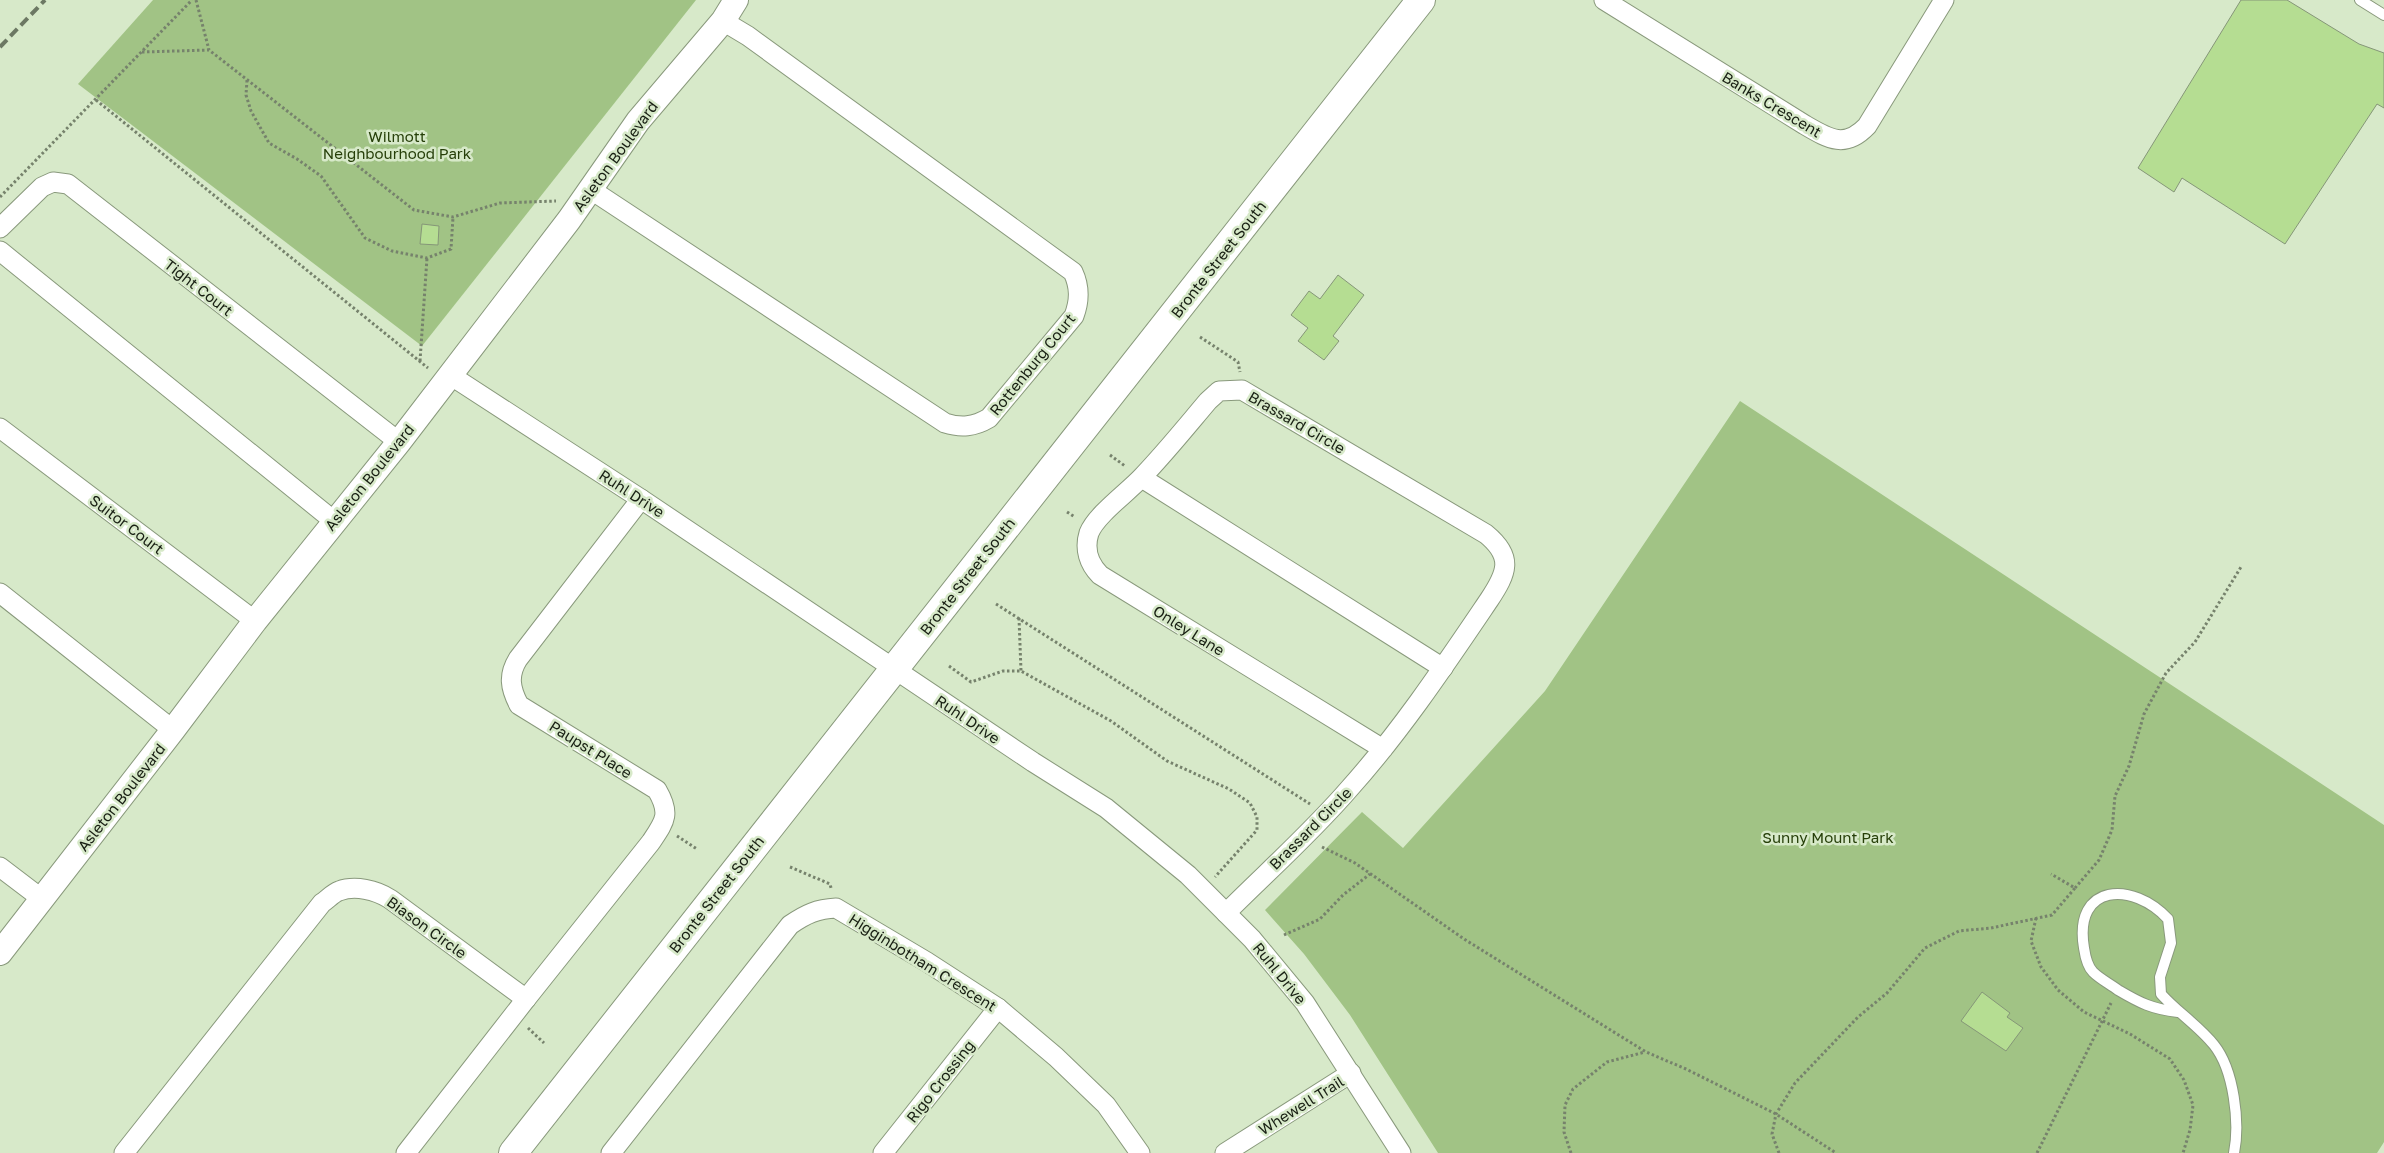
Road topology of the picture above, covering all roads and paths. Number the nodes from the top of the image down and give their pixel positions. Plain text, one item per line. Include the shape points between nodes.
1 (194, 0) edge
2 (736, 0) edge
3 (1420, 0) edge
4 (1604, 0) edge
5 (1944, 0) edge
6 (2360, 0) edge
7 (2384, 15) edge
8 (723, 21) junction
9 (209, 50) junction
10 (142, 52) junction
11 (248, 80) junction
12 (96, 100) junction
13 (586, 195) junction
14 (0, 197) edge
15 (454, 217) junction
16 (0, 228) edge
17 (0, 251) edge
18 (427, 258) junction
19 (1200, 337) dead end
20 (420, 362) junction
21 (447, 378) junction
22 (1242, 390) junction
23 (0, 428) edge
24 (399, 442) junction
25 (1142, 478) junction
26 (641, 499) junction
27 (334, 521) junction
28 (2241, 567) dead end
29 (0, 593) edge
30 (996, 604) dead end
31 (1019, 618) junction
32 (255, 621) junction
33 (948, 666) dead end
34 (894, 668) junction
35 (1443, 668) junction
36 (1021, 671) junction
37 (173, 730) junction
38 (1383, 749) junction
39 (1324, 815) junction
40 (1304, 835) junction
41 (0, 867) edge
42 (790, 867) dead end
43 (1370, 874) junction
44 (2051, 874) dead end
45 (2075, 888) junction
46 (1203, 890) junction
47 (42, 899) junction
48 (836, 908) junction
49 (1226, 913) junction
50 (2036, 918) junction
51 (1284, 935) dead end
52 (0, 953) edge
53 (2118, 990) junction
54 (526, 999) junction
55 (998, 1008) junction
56 (2178, 1012) junction
57 (2102, 1021) junction
58 (1646, 1052) junction
59 (1351, 1073) junction
60 (1776, 1114) junction
61 (124, 1153) edge
62 (406, 1153) edge
63 (513, 1153) edge
64 (611, 1153) edge
65 (883, 1153) edge
66 (1140, 1153) edge
67 (1225, 1153) edge
68 (1402, 1153) edge
69 (1571, 1153) edge
70 (1779, 1153) edge
71 (1836, 1153) edge
72 (2037, 1153) edge
73 (2183, 1153) edge
74 (2234, 1153) edge

1 - 9 path
1 - 10 path
2 - 8 street, Asleton Boulevard
3 - 34 main road, Bronte Street South
4 - 5 street, Banks Crescent via 1804,126 1834,140 1850,140 1867,126
6 - 7 lane
8 - 13 street, Asleton Boulevard via 638,121
8 - 13 street, Rottenburg Court via 1073,272 1078,282 1079,302 1074,316 989,418 976,425 955,426 945,423
9 - 10 path
9 - 11 path
10 - 12 path
11 - 15 path via 414,210
11 - 18 path via 246,95 250,111 269,142 321,176 365,238 392,251
12 - 14 path
12 - 20 path
13 - 15 path via 500,203
13 - 21 street, Asleton Boulevard
15 - 18 path via 451,249
16 - 24 street, Tight Court via 42,187 53,182 68,184
17 - 27 street
18 - 20 path
19 - 22 path via 1238,362
20 - 21 path
21 - 24 street, Asleton Boulevard
21 - 26 street, Ruhl Drive
22 - 25 street, Brassard Circle via 1219,391
22 - 35 street, Brassard Circle via 1486,534 1499,545 1506,563 1500,583
23 - 32 street, Suitor Court
24 - 27 street, Asleton Boulevard
25 - 35 street
25 - 38 street, Onley Lane via 1098,520 1090,533 1087,550 1090,566
26 - 34 street, Ruhl Drive
26 - 54 street, Paupst Place via 518,659 512,669 511,682 519,705 657,790 665,804 666,817 651,842
27 - 32 street, Asleton Boulevard
28 - 45 path via 2195,642 2166,673 2144,714 2129,766 2115,796 2112,830 2099,860
29 - 37 street
30 - 31 path
31 - 36 path
31 - 39 path
32 - 37 street, Asleton Boulevard
33 - 36 path via 971,682 1003,671
34 - 46 street, Ruhl Drive via 1106,808
34 - 63 main road, Bronte Street South
35 - 38 street, Brassard Circle
36 - 46 path via 1111,721 1167,761 1229,789 1250,803 1257,817 1257,830
37 - 47 street, Asleton Boulevard
38 - 39 street, Brassard Circle
39 - 40 street, Brassard Circle
40 - 43 path
40 - 49 street, Brassard Circle
41 - 47 street
42 - 48 path via 830,884
43 - 51 path via 1320,919
43 - 58 path via 1464,939
44 - 45 path
45 - 50 path via 2052,915
46 - 49 street, Ruhl Drive
47 - 52 street, Asleton Boulevard
48 - 55 street, Higginbotham Crescent
48 - 64 street, Higginbotham Crescent via 808,913 790,925
49 - 59 street, Ruhl Drive via 1276,966 1305,1003
50 - 57 path via 2031,941 2041,967 2058,990 2084,1012
50 - 60 path via 1959,931 1925,948 1887,992 1858,1017 1795,1084
53 - 56 lane via 2155,1010
53 - 56 lane via 2092,971 2084,953 2081,934 2082,919 2096,900 2122,894 2151,904 2168,919 2171,943 2160,977 2161,994
53 - 57 path
54 - 61 street, Biason Circle via 379,892 359,889 338,891 322,904
54 - 62 street
55 - 65 street, Rigo Crossing
55 - 66 street, Higginbotham Crescent via 1106,1105
56 - 74 lane via 2215,1046 2227,1074 2235,1103 2237,1138
57 - 72 path
57 - 73 path via 2170,1059 2184,1080 2194,1106
58 - 60 path
58 - 69 path via 1607,1062 1573,1089 1565,1105 1564,1132
59 - 67 street, Whewell Trail
59 - 68 street, Ruhl Drive
60 - 70 path via 1772,1134
60 - 71 path

